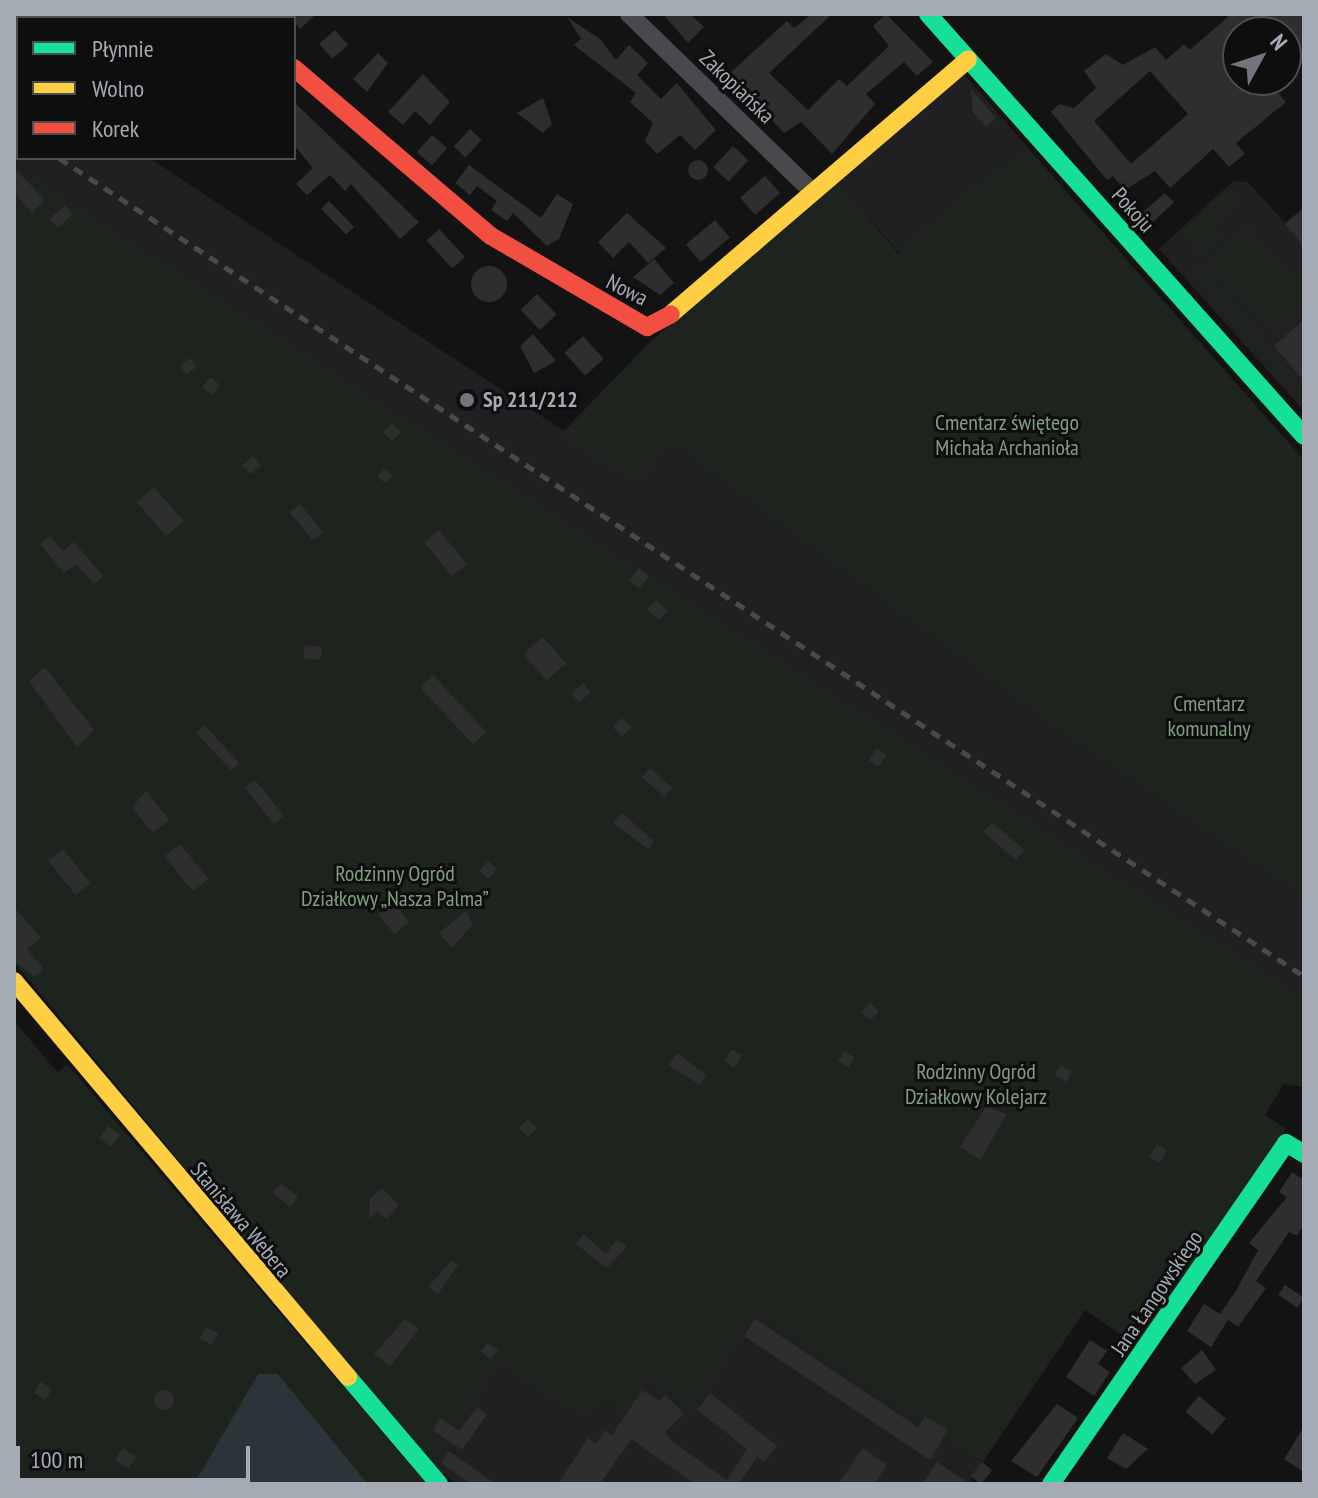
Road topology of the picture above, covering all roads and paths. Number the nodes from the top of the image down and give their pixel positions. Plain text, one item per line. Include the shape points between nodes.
1 (629, 14) edge
2 (928, 14) edge
3 (968, 59) junction
4 (296, 70) edge
5 (813, 192) junction
6 (1304, 436) edge
7 (14, 981) edge
8 (1304, 1154) edge
9 (439, 1484) edge
10 (1051, 1484) edge

1 - 5 street, Zakopiańska
2 - 3 street, Pokoju
3 - 5 street, Nowa
3 - 6 street, Pokoju
4 - 5 street, Nowa via 491,236 637,325 666,319
7 - 9 street, Stanisława Webera
8 - 10 street, Jana Łangowskiego via 1286,1143

